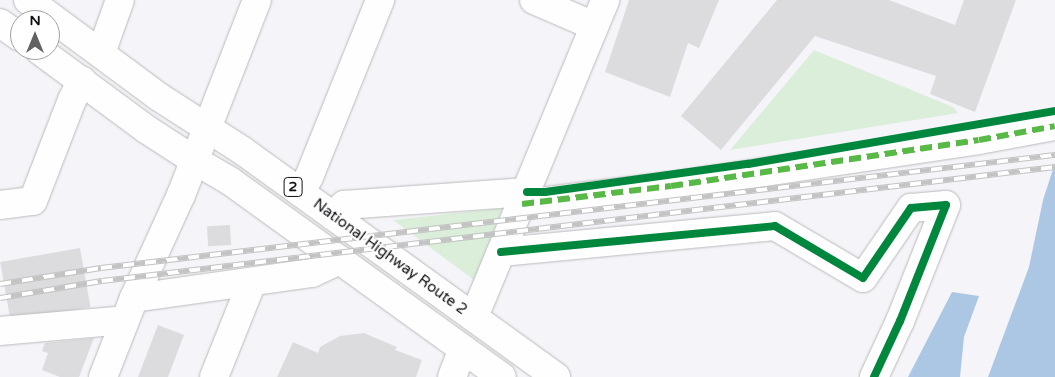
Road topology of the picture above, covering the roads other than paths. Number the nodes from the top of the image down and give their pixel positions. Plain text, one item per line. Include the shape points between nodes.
1 (28, 0) edge
2 (120, 0) edge
3 (257, 0) edge
4 (380, 0) edge
5 (534, 0) edge
6 (605, 0) edge
7 (594, 26) junction
8 (101, 53) junction
9 (53, 60) edge
10 (82, 80) junction
11 (1055, 126) edge
12 (205, 128) junction
13 (194, 160) junction
14 (300, 192) junction
15 (524, 198) junction
16 (0, 205) edge
17 (333, 216) junction
18 (501, 252) junction
19 (340, 260) junction
20 (252, 282) junction
21 (130, 309) junction
22 (474, 317) junction
23 (0, 331) edge
24 (463, 349) junction
25 (103, 377) edge
26 (214, 377) edge
27 (452, 377) edge
28 (502, 377) edge
29 (556, 377) edge
30 (874, 377) edge

1 - 8 main road, National Highway Route 2 / 2
2 - 8 main road
3 - 12 main road
4 - 14 main road via 309,177
5 - 7 main road
6 - 7 main road
7 - 15 main road
8 - 12 main road, National Highway Route 2 / 2
9 - 10 main road, National Highway Route 2 / 2
10 - 13 main road, National Highway Route 2 / 2
10 - 16 main road via 33,201
11 - 15 main road via 671,186
12 - 13 main road
12 - 14 main road, National Highway Route 2 / 2
13 - 19 main road, National Highway Route 2 / 2 via 230,181
13 - 21 main road
14 - 17 main road, National Highway Route 2 / 2
15 - 17 main road via 344,205
15 - 18 main road
17 - 22 main road, National Highway Route 2 / 2
18 - 22 main road
18 - 30 main road via 775,226 863,278 911,208 946,205
19 - 20 main road via 312,273
19 - 24 main road, National Highway Route 2 / 2
20 - 21 main road
20 - 26 main road
21 - 23 main road
21 - 25 main road
22 - 29 main road, National Highway Route 2 / 2
24 - 27 main road
24 - 28 main road, National Highway Route 2 / 2

